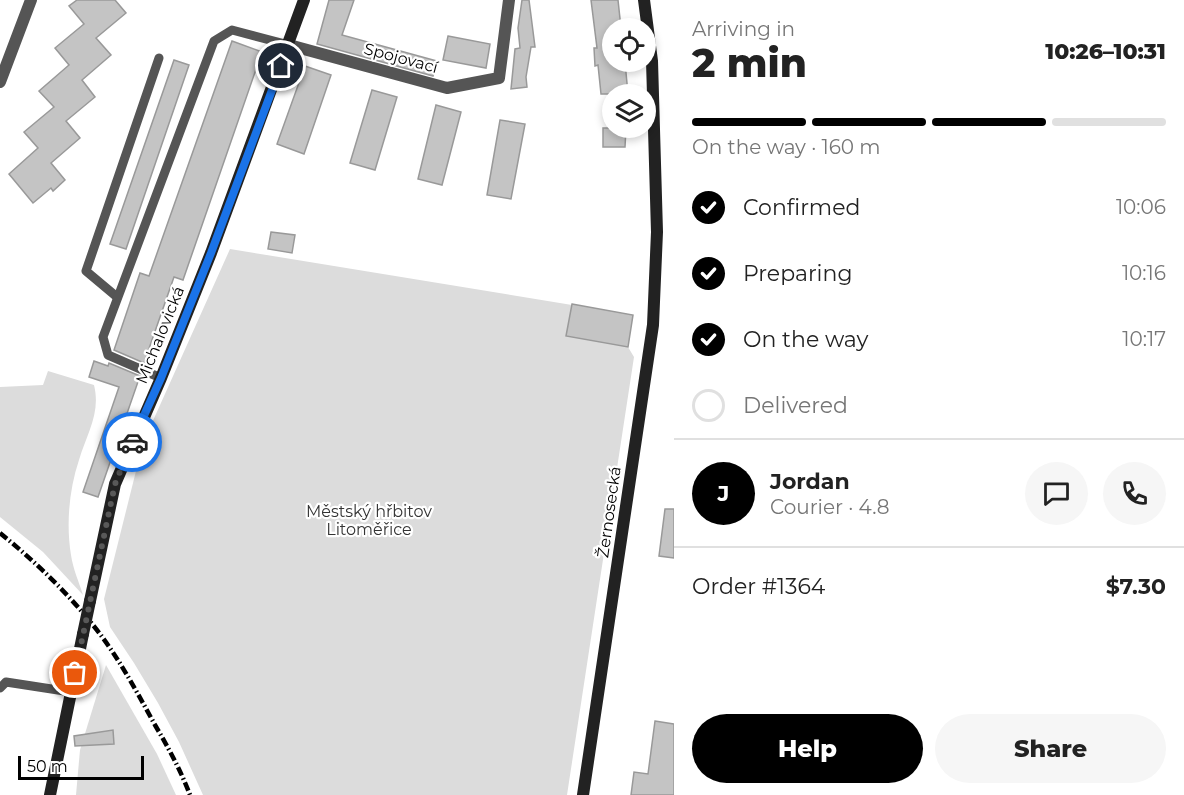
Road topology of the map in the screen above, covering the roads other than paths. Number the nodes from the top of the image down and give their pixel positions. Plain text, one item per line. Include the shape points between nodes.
1 (31, 0) edge
2 (304, 0) edge
3 (509, 0) edge
4 (644, 0) edge
5 (289, 45) junction
6 (159, 58) dead end
7 (0, 82) edge
8 (117, 297) junction
9 (161, 378) junction
10 (2, 683) edge
11 (71, 692) junction
12 (50, 795) edge
13 (583, 795) edge

1 - 7 street
2 - 5 street, Michalovická
3 - 5 street, Spojovací via 499,78 447,88
4 - 13 street, Žernosecká via 652,61 657,232 653,326
5 - 8 lane via 232,30 214,41
5 - 9 street, Michalovická
6 - 8 lane via 86,271
8 - 9 lane via 103,337 108,355
9 - 11 street, Michalovická, bridge via 115,484
10 - 11 lane
11 - 12 street, Michalovická

